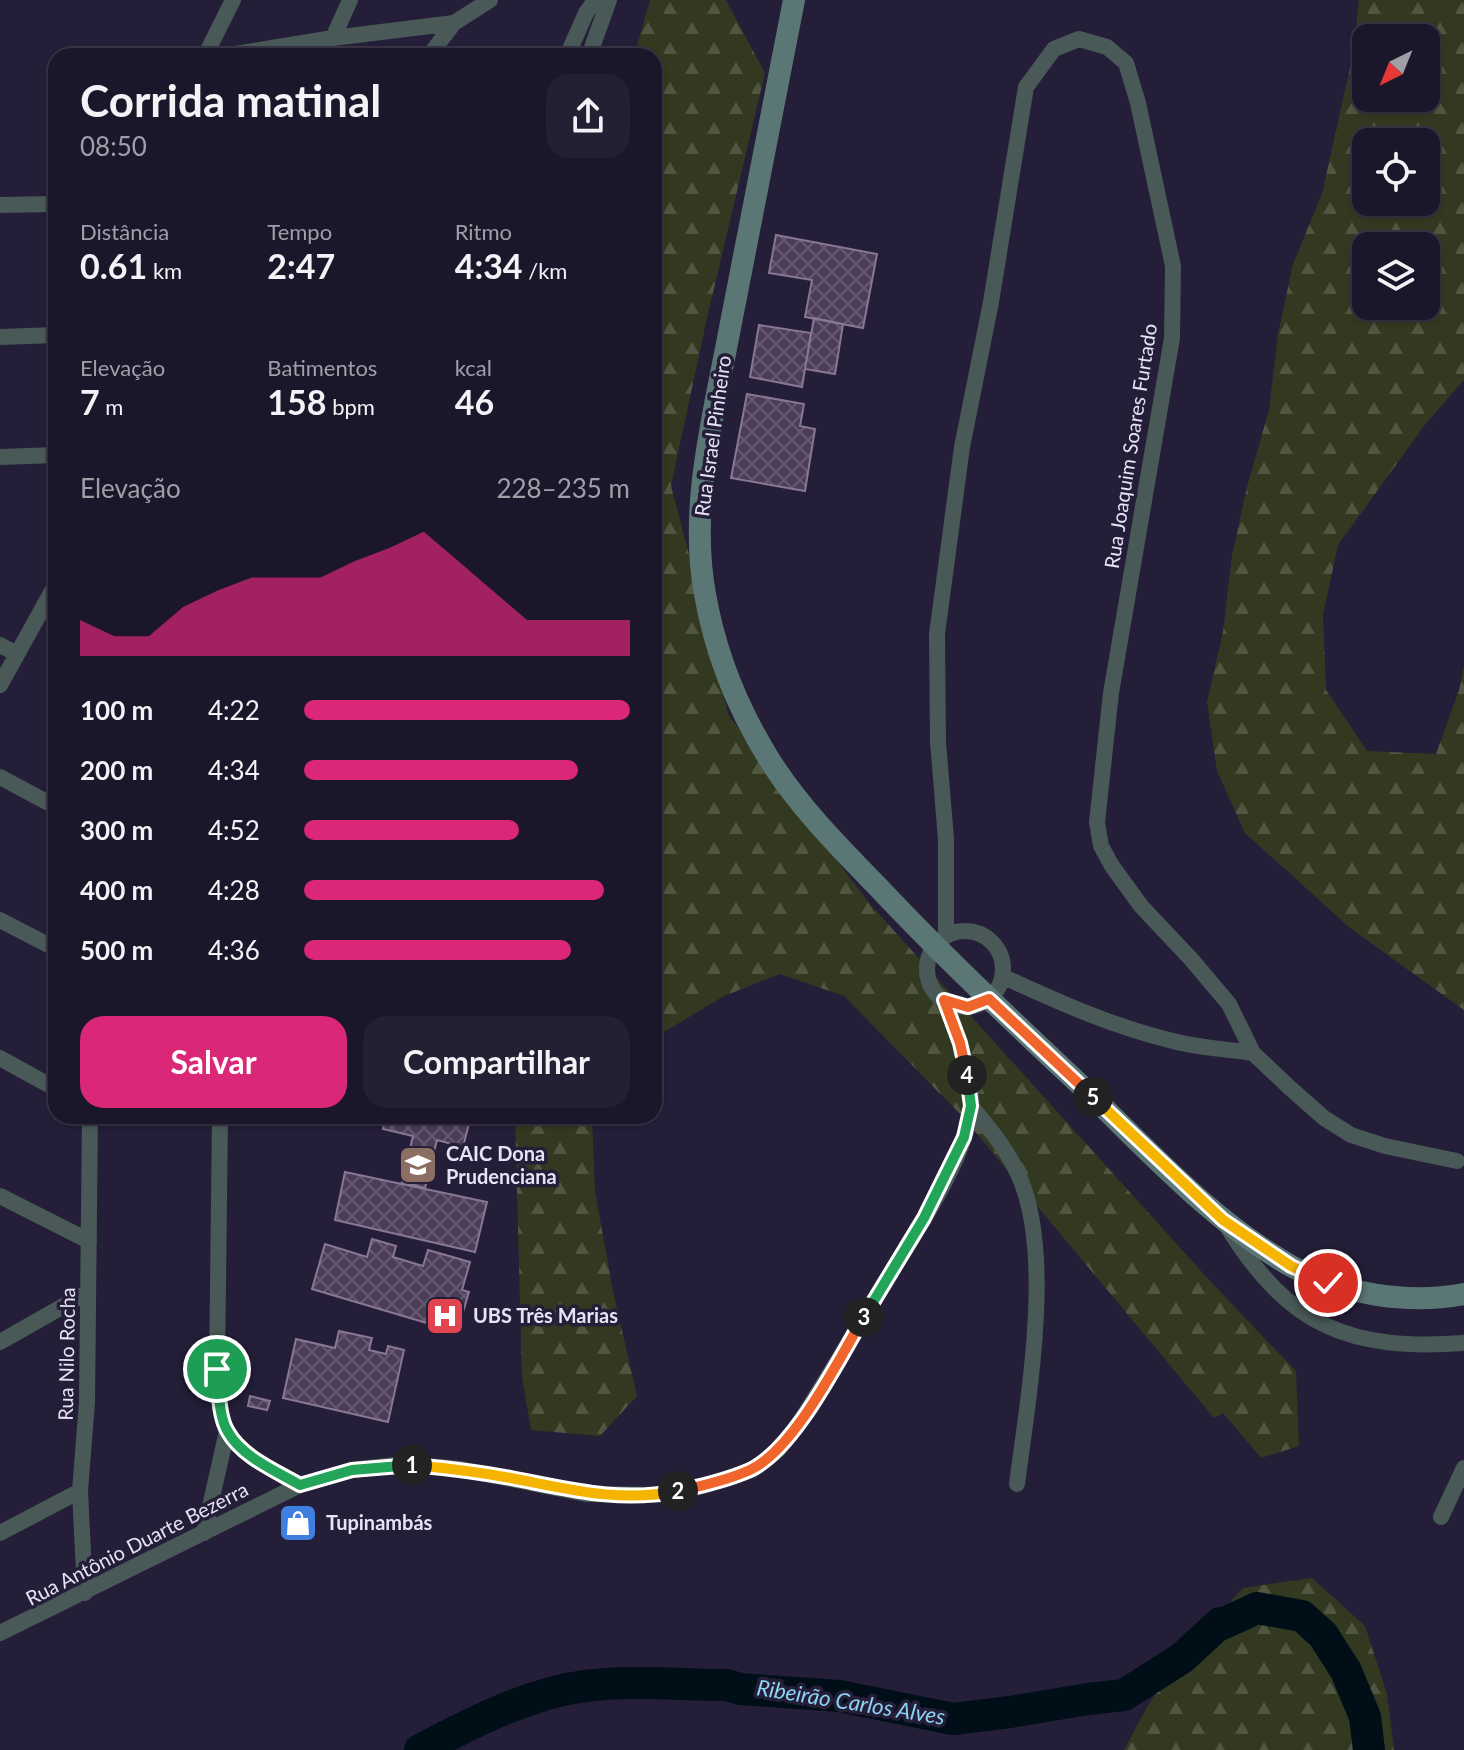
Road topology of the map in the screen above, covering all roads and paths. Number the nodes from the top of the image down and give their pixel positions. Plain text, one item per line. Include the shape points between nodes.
1 (233, 0) edge
2 (350, 0) edge
3 (490, 0) edge
4 (595, 0) edge
5 (609, 0) edge
6 (794, 0) edge
7 (454, 23) junction
8 (333, 38) junction
9 (209, 48) edge
10 (272, 48) edge
11 (435, 48) edge
12 (571, 48) edge
13 (592, 48) edge
14 (48, 204) edge
15 (0, 205) edge
16 (48, 335) edge
17 (0, 337) edge
18 (48, 455) edge
19 (0, 457) edge
20 (48, 598) edge
21 (0, 645) edge
22 (17, 654) junction
23 (0, 685) edge
24 (0, 777) edge
25 (48, 803) edge
26 (0, 920) edge
27 (940, 940) junction
28 (48, 945) edge
29 (1004, 977) junction
30 (989, 999) junction
31 (944, 1000) junction
32 (1253, 1053) junction
33 (0, 1058) edge
34 (48, 1085) edge
35 (971, 1106) junction
36 (90, 1124) edge
37 (220, 1124) edge
38 (1457, 1161) dead end
39 (0, 1196) edge
40 (1223, 1220) junction
41 (89, 1241) junction
42 (88, 1292) junction
43 (1464, 1294) edge
44 (3, 1337) edge
45 (1464, 1343) edge
46 (227, 1431) junction
47 (1464, 1468) edge
48 (1017, 1484) dead end
49 (300, 1485) junction
50 (80, 1491) junction
51 (1441, 1517) dead end
52 (0, 1533) edge
53 (204, 1533) junction
54 (85, 1593) junction
55 (0, 1633) edge

1 - 9 street
2 - 8 street
3 - 7 street
4 - 12 street
5 - 13 street
6 - 27 main road, Rua Israel Pinheiro via 711,431 699,543 705,595 733,691 771,762 838,846
7 - 8 street
7 - 11 street
8 - 10 street
14 - 15 street
16 - 17 street
18 - 19 street
20 - 22 street
21 - 22 street
22 - 23 street
24 - 25 street
26 - 28 street
27 - 29 street via 954,931 984,938 999,956
27 - 30 main road, Rua Israel Pinheiro
27 - 31 street, Rua Joaquim Soares Furtado via 927,967 929,980
27 - 32 street, Rua Joaquim Soares Furtado via 946,839 937,634 962,447 1026,87 1054,49 1079,39 1107,47 1126,63 1173,266 1172,338 1111,693 1097,822 1101,846 1141,906 1229,1004
29 - 30 street
29 - 32 street via 1120,1026 1174,1042
30 - 31 street via 968,1007
30 - 40 main road, Rua Israel Pinheiro
31 - 35 street, Rua Antônio Duarte Bezerra via 960,1043
32 - 38 street, Rua Joaquim Soares Furtado via 1324,1118 1351,1135
33 - 34 street
35 - 48 street via 1020,1177 1034,1236 1032,1364
35 - 49 street, Rua Antônio Duarte Bezerra via 964,1137 924,1218 800,1422 778,1450 752,1470 658,1495 586,1494 461,1469 403,1464 352,1470
36 - 41 street, Rua Nilo Rocha
37 - 46 street via 217,1369
39 - 41 street
40 - 43 main road, Rua Israel Pinheiro via 1291,1266 1328,1283 1402,1297
40 - 45 street via 1270,1285 1335,1332 1383,1342
41 - 42 street, Rua Nilo Rocha
42 - 44 street
42 - 50 street, Rua Nilo Rocha
46 - 49 street via 260,1462
46 - 53 street
47 - 51 street
49 - 53 street, Rua Antônio Duarte Bezerra
50 - 52 street
50 - 54 street, Rua Nilo Rocha
53 - 54 street, Rua Antônio Duarte Bezerra
54 - 55 street, Rua Antônio Duarte Bezerra

